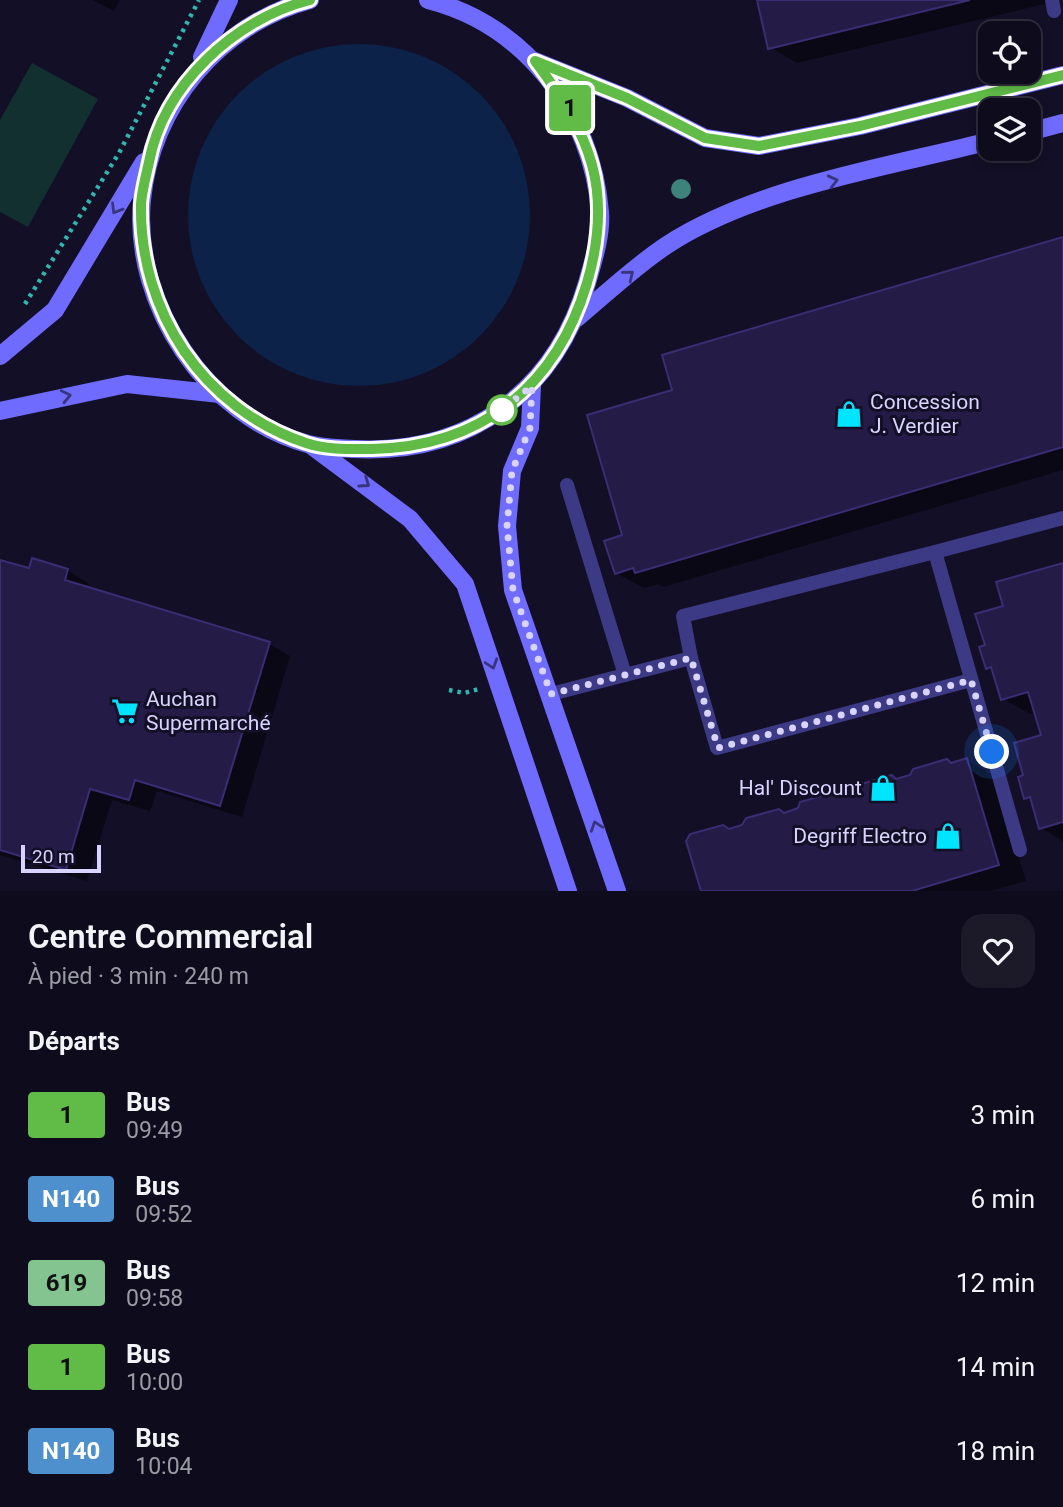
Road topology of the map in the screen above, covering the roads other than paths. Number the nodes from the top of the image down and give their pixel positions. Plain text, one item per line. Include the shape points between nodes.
1 (229, 0) edge
2 (310, 0) edge
3 (437, 1) edge
4 (535, 61) junction
5 (193, 74) junction
6 (1063, 75) edge
7 (1063, 123) edge
8 (1041, 129) edge
9 (978, 144) edge
10 (151, 150) junction
11 (577, 318) junction
12 (0, 356) edge
13 (532, 386) junction
14 (220, 394) junction
15 (0, 411) edge
16 (309, 444) junction
17 (567, 485) dead end
18 (1063, 518) edge
19 (935, 552) junction
20 (691, 658) junction
21 (625, 675) junction
22 (971, 680) junction
23 (551, 694) junction
24 (1020, 850) dead end
25 (568, 891) edge
26 (617, 891) edge

1 - 5 main road
2 - 5 main road via 253,22
3 - 4 main road via 496,28
4 - 6 main road via 627,98 705,138 759,146
4 - 11 main road via 568,104 591,157 601,215
5 - 10 main road
7 - 8 main road
11 -> 9 main road via 668,244 739,208
10 -> 12 main road via 55,310
10 - 14 main road via 141,202 146,261 160,313 184,353
11 - 13 main road
13 - 16 main road via 494,416 440,439 405,448
13 - 23 main road via 530,428 512,471 507,526 513,590
15 -> 14 main road via 127,384
14 - 16 main road via 262,424
16 -> 25 main road via 410,519 465,584
17 - 21 lane
18 - 19 lane
19 - 20 lane via 683,616
19 - 22 lane
20 - 21 lane
20 - 22 lane via 718,748
21 - 23 lane
22 - 24 lane
26 -> 23 main road

